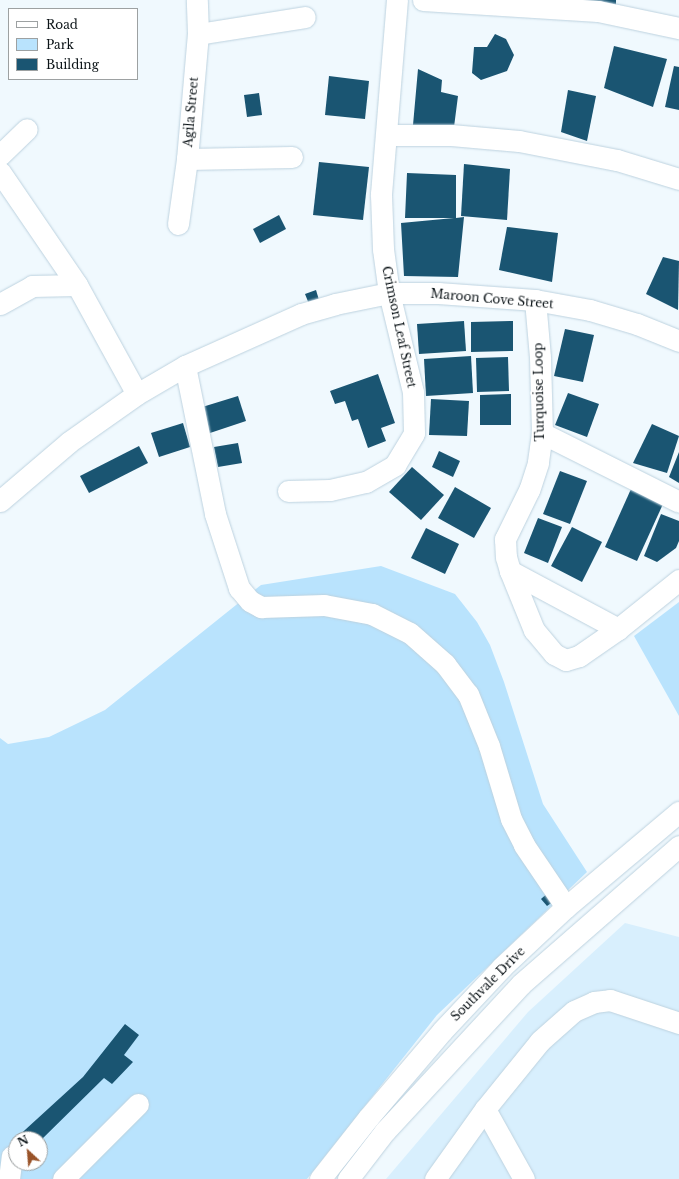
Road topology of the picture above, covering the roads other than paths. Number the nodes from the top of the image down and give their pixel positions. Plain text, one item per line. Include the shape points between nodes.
1 (197, 0) edge
2 (397, 0) edge
3 (423, 0) edge
4 (542, 4) edge
5 (305, 17) dead end
6 (679, 28) edge
7 (198, 34) junction
8 (27, 129) dead end
9 (388, 135) junction
10 (0, 155) edge
11 (292, 157) dead end
12 (187, 159) junction
13 (0, 172) edge
14 (679, 179) edge
15 (178, 224) dead end
16 (77, 285) junction
17 (389, 293) junction
18 (535, 300) junction
19 (0, 304) edge
20 (679, 341) edge
21 (185, 366) junction
22 (137, 394) junction
23 (542, 433) junction
24 (288, 492) dead end
25 (0, 501) edge
26 (679, 502) edge
27 (510, 571) junction
28 (679, 580) edge
29 (618, 629) junction
30 (679, 812) edge
31 (679, 846) edge
32 (566, 907) junction
33 (679, 1023) edge
34 (138, 1104) dead end
35 (485, 1109) junction
36 (444, 1175) edge
37 (63, 1179) edge
38 (320, 1179) edge
39 (348, 1179) edge
40 (524, 1179) edge

1 - 7 street, Agila Street
2 - 9 street, Crimson Leaf Street
3 - 4 street
4 - 6 street via 598,11
5 - 7 street
7 - 12 street, Agila Street
8 - 10 street
9 - 14 street via 451,135 519,141 617,160
9 - 17 street, Crimson Leaf Street via 381,194 383,249
11 - 12 street
12 - 15 street, Agila Street
13 - 16 street
16 - 19 street via 32,286
16 - 22 street
17 - 18 street, Maroon Cove Street via 438,293
17 - 21 street, Maroon Cove Street via 301,314
17 - 24 street, Crimson Leaf Street via 413,392 414,433 395,465 366,482 330,490
18 - 20 street, Maroon Cove Street via 596,312 637,324
18 - 23 street, Turquoise Loop
21 - 22 street, Maroon Cove Street
21 - 32 street via 215,514 230,568 239,588 250,601 260,607 324,605 372,614 410,633 444,664 468,694 489,746 514,825 524,845
22 - 25 street, Maroon Cove Street via 69,442
23 - 26 street
23 - 27 street, Turquoise Loop via 538,463 529,490 505,538
27 - 29 street
27 - 29 street, Turquoise Loop via 534,630 554,654 566,660 579,656
28 - 29 street, Turquoise Loop
30 - 32 street, Southvale Drive
31 - 39 street, Southvale Drive via 521,984 385,1131
32 - 38 street, Southvale Drive via 502,967 442,1031
33 - 35 street via 610,1000 594,1002 574,1011 540,1041
34 - 37 street
35 - 36 street
35 - 40 street

